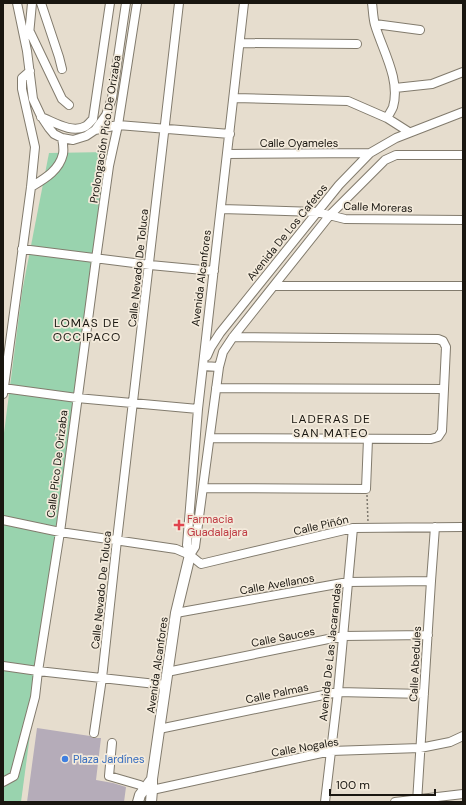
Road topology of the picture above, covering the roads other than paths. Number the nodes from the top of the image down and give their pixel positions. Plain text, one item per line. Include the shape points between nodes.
1 (17, 3) edge
2 (32, 3) edge
3 (41, 3) edge
4 (110, 3) edge
5 (126, 3) edge
6 (137, 3) edge
7 (179, 3) edge
8 (244, 3) edge
9 (372, 3) edge
10 (375, 24) junction
11 (29, 30) junction
12 (420, 30) dead end
13 (240, 43) junction
14 (357, 44) dead end
15 (27, 51) junction
16 (62, 70) dead end
17 (30, 71) junction
18 (463, 72) edge
19 (395, 88) junction
20 (234, 98) junction
21 (69, 105) dead end
22 (463, 112) edge
23 (41, 116) junction
24 (388, 118) junction
25 (118, 125) junction
26 (165, 128) junction
27 (95, 130) junction
28 (409, 132) junction
29 (230, 134) junction
30 (62, 138) junction
31 (370, 153) junction
32 (227, 154) junction
33 (463, 155) edge
34 (31, 187) junction
35 (222, 209) junction
36 (317, 212) junction
37 (330, 215) junction
38 (463, 220) edge
39 (22, 249) junction
40 (96, 259) junction
41 (150, 265) junction
42 (214, 271) junction
43 (274, 286) junction
44 (463, 286) edge
45 (233, 337) junction
46 (203, 366) junction
47 (219, 367) junction
48 (216, 388) junction
49 (444, 389) junction
50 (3, 390) edge
51 (77, 398) junction
52 (134, 403) junction
53 (198, 409) junction
54 (210, 438) junction
55 (368, 439) junction
56 (203, 488) junction
57 (3, 520) edge
58 (435, 527) junction
59 (463, 527) edge
60 (353, 528) junction
61 (60, 532) junction
62 (117, 540) junction
63 (190, 555) junction
64 (431, 581) junction
65 (348, 582) junction
66 (176, 613) junction
67 (428, 635) junction
68 (343, 636) junction
69 (3, 666) edge
70 (38, 671) junction
71 (167, 672) junction
72 (102, 678) junction
73 (165, 685) junction
74 (338, 692) junction
75 (424, 694) junction
76 (159, 729) junction
77 (94, 733) dead end
78 (463, 736) edge
79 (112, 743) dead end
80 (420, 748) junction
81 (331, 751) junction
82 (3, 782) edge
83 (148, 789) junction
84 (463, 794) edge
85 (417, 801) edge
86 (138, 802) edge
87 (151, 802) edge
88 (325, 802) edge
89 (395, 802) edge

1 - 15 street
2 - 11 street
3 - 16 street
4 - 23 street via 93,119 87,125 66,128
5 - 27 street, Prolongación Pico De Orizaba via 112,98 106,115
6 - 25 street, Prolongación Pico De Orizaba
7 - 26 street, Calle Nevado De Toluca
8 - 13 street, Avenida Alcanfores
9 - 10 street
10 - 12 street
10 - 19 street via 389,62
11 - 15 street
11 - 21 street via 62,99
13 - 14 street
13 - 20 street, Avenida Alcanfores
15 - 17 street
17 - 23 street via 33,99
17 - 34 street via 22,78 22,89 35,147
18 - 19 street via 432,84
19 - 24 street via 393,107
20 - 24 street via 348,101
20 - 29 street, Avenida Alcanfores
22 - 28 street, Avenida De Los Cafetos
23 - 30 street via 51,131
24 - 28 street
25 - 26 street
25 - 27 street
25 - 40 street, Prolongación Pico De Orizaba
26 - 29 street
26 - 41 street, Calle Nevado De Toluca
27 - 30 street via 73,140
28 - 31 street, Avenida De Los Cafetos
29 - 32 street, Avenida Alcanfores
30 - 34 street via 63,154 58,167
31 - 32 street, Calle Oyameles
31 - 36 street, Avenida De Los Cafetos
32 - 35 street, Avenida Alcanfores
33 - 37 street, Avenida De Los Cafetos via 396,155 385,160
34 - 39 street
35 - 36 street, Calle Moreras
35 - 42 street, Avenida Alcanfores
36 - 37 street, Calle Moreras
36 - 46 street, Avenida De Los Cafetos via 220,333
37 - 38 street, Calle Moreras via 345,219
37 - 43 street, Avenida De Los Cafetos
39 - 40 street
39 - 50 street
40 - 41 street
40 - 51 street, Calle Pico De Orizaba
41 - 42 street
41 - 52 street, Calle Nevado De Toluca
42 - 46 street, Avenida Alcanfores
43 - 44 street
43 - 45 street, Avenida De Los Cafetos
45 - 47 street, Avenida De Los Cafetos via 223,352
45 - 49 street via 438,339 443,341 446,347
46 - 47 street
46 - 53 street, Avenida Alcanfores
47 - 48 street, Avenida Alcanfores
48 - 49 street
48 - 54 street, Avenida Alcanfores
49 - 55 street via 442,431 438,437
50 - 51 street
51 - 52 street
51 - 61 street, Calle Pico De Orizaba
52 - 53 street
52 - 62 street, Calle Nevado De Toluca
53 - 63 street, Avenida Alcanfores via 187,545
54 - 55 street
54 - 56 street, Avenida Alcanfores
55 - 56 street via 366,490
56 - 63 street, Avenida Alcanfores via 195,546
57 - 61 street
58 - 59 street, Calle Piñón
58 - 60 street, Calle Piñón
58 - 64 street, Calle Abedules
60 - 63 street, Calle Piñón via 201,564
60 - 65 street, Avenida De Las Jacarandas
61 - 62 street
61 - 70 street, Calle Pico De Orizaba
62 - 63 street via 176,549
62 - 72 street, Calle Nevado De Toluca
63 - 66 main road, Avenida Alcanfores
64 - 65 street, Calle Avellanos
64 - 67 street, Calle Abedules
65 - 66 street, Calle Avellanos
65 - 68 street, Avenida De Las Jacarandas
66 - 71 main road, Avenida Alcanfores
67 - 68 street, Calle Sauces
67 - 75 street, Calle Abedules
68 - 71 street, Calle Sauces
68 - 74 street, Avenida De Las Jacarandas
69 - 70 street
70 - 72 street
70 - 82 street, Calle Pico De Orizaba via 35,696 14,776
71 - 73 main road, Avenida Alcanfores
72 - 73 street
72 - 77 street, Calle Nevado De Toluca
73 - 76 main road, Avenida Alcanfores
74 - 75 street, Calle Palmas
74 - 76 street, Calle Palmas
74 - 81 street, Avenida De Las Jacarandas
75 - 80 street, Calle Abedules
76 - 83 main road, Avenida Alcanfores via 152,779
78 - 80 street, Calle Nogales via 450,742
79 - 83 street via 109,776
80 - 81 street, Calle Nogales
80 - 85 street, Calle Abedules
81 - 83 street, Calle Nogales
81 - 88 street, Avenida De Las Jacarandas
83 - 86 main road, Avenida Alcanfores via 140,795
83 - 87 main road
84 - 85 street
85 - 89 street

